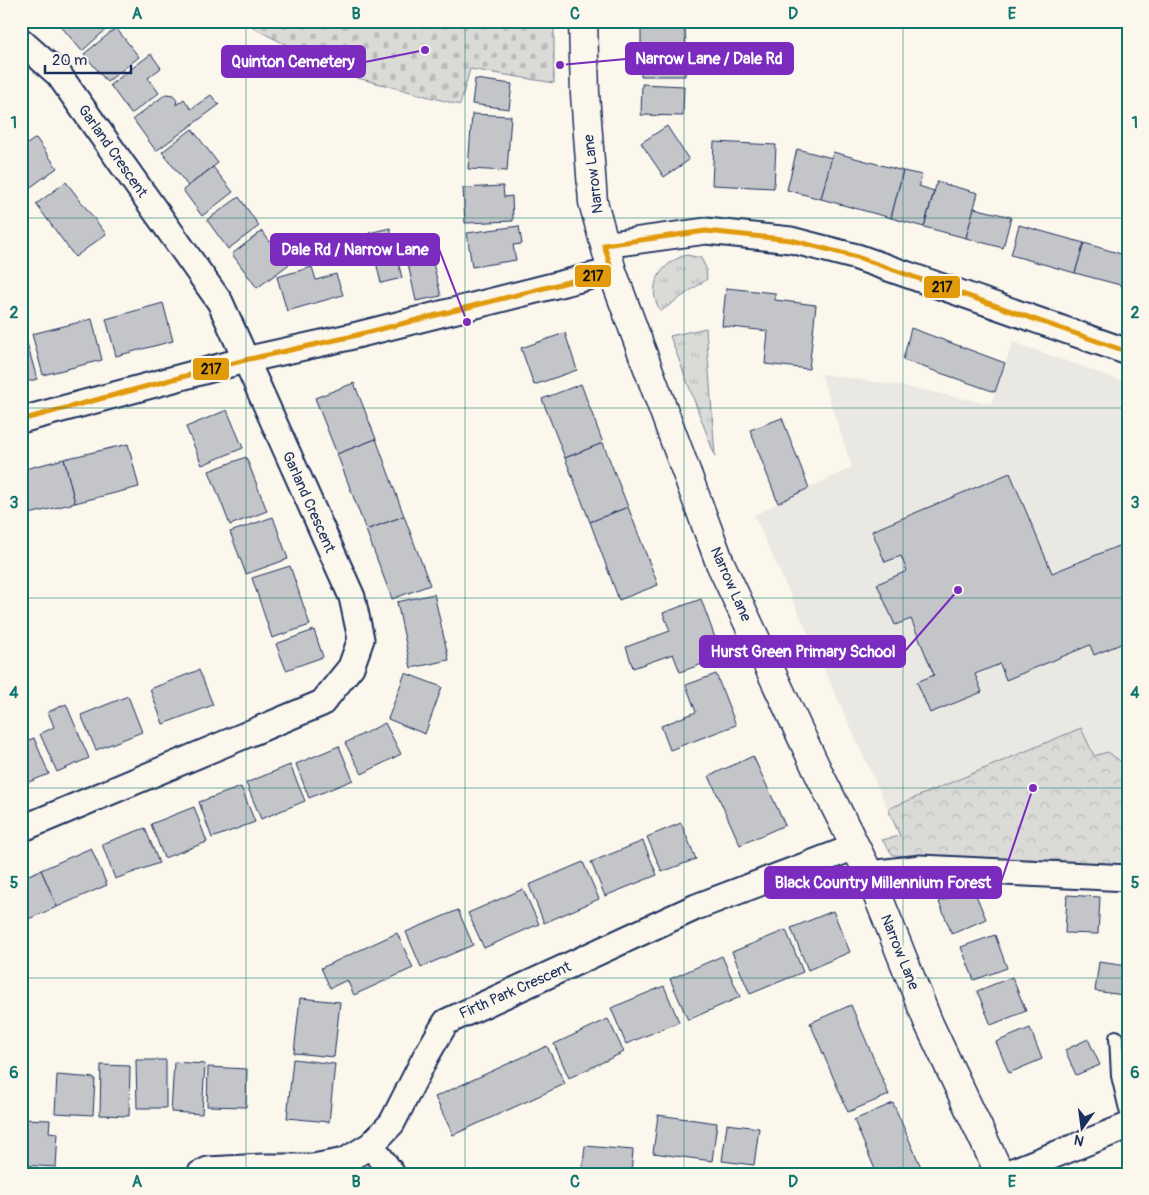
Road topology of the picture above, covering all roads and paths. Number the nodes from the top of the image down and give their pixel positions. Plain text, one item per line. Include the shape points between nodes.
1 (583, 21) edge
2 (21, 41) edge
3 (604, 245) junction
4 (612, 271) junction
5 (1128, 352) edge
6 (245, 360) junction
7 (21, 420) edge
8 (21, 828) edge
9 (855, 847) junction
10 (869, 874) junction
11 (1128, 878) edge
12 (1116, 1037) dead end
13 (1128, 1118) edge
14 (1128, 1126) edge
15 (370, 1145) junction
16 (200, 1174) edge
17 (392, 1174) edge
18 (1000, 1174) edge
19 (1006, 1174) edge

1 - 3 main road, Narrow Lane via 593,202
2 - 6 street, Garland Crescent via 59,75 220,302
3 - 4 main road, Narrow Lane
3 - 5 street via 706,231 791,240 857,257
4 - 6 street
4 - 9 main road, Narrow Lane via 720,563
6 - 7 street
6 - 8 street, Garland Crescent via 352,597 361,639 351,667 322,703
9 - 10 main road, Narrow Lane
9 - 15 street, Firth Park Crescent via 696,907 446,1022 392,1123
10 - 11 street via 921,868
10 - 18 main road, Narrow Lane via 929,1024
12 - 13 lane via 1118,1076
14 - 19 street
15 - 16 street, Firth Park Crescent via 345,1161 313,1167 208,1170
15 - 17 street

